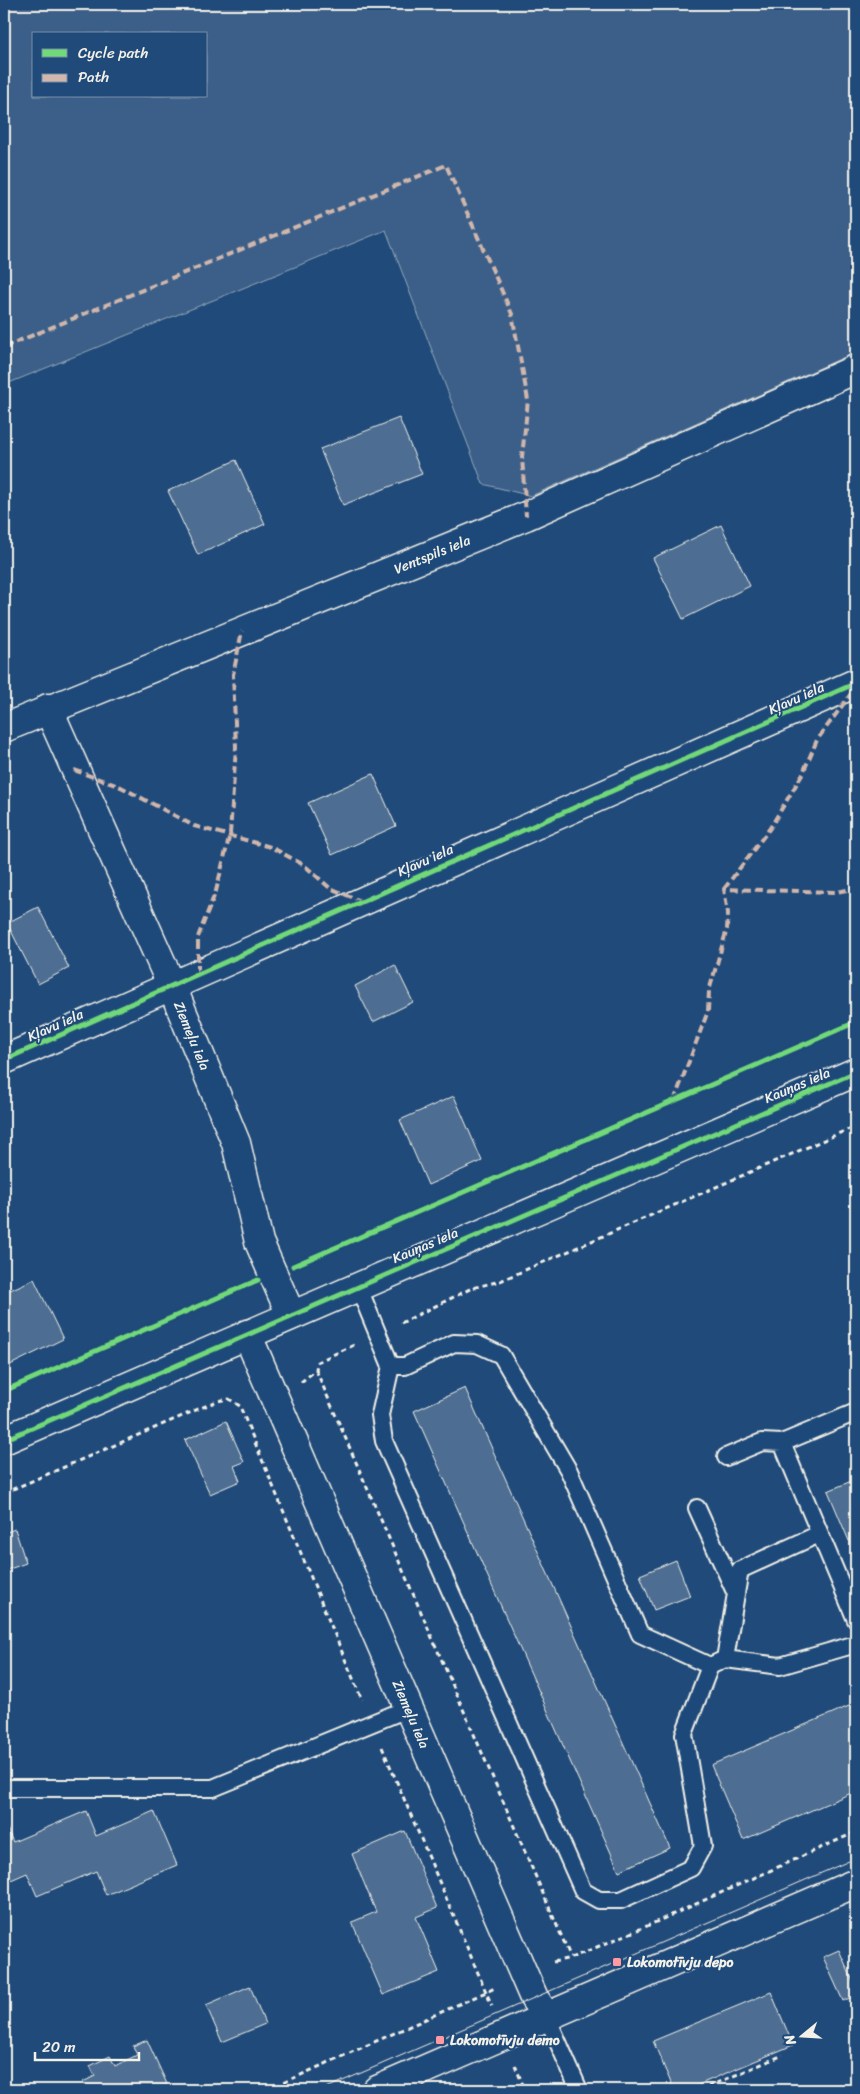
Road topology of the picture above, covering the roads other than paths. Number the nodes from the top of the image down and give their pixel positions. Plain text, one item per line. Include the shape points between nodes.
1 (856, 369) edge
2 (856, 683) edge
3 (48, 708) junction
4 (4, 728) edge
5 (171, 984) junction
6 (4, 1060) edge
7 (856, 1072) edge
8 (358, 1286) junction
9 (291, 1315) junction
10 (247, 1334) junction
11 (390, 1366) junction
12 (856, 1412) edge
13 (4, 1440) edge
14 (782, 1443) junction
15 (726, 1457) dead end
16 (697, 1508) dead end
17 (819, 1534) junction
18 (736, 1594) junction
19 (856, 1620) edge
20 (856, 1644) edge
21 (725, 1659) junction
22 (710, 1666) junction
23 (408, 1708) junction
24 (4, 1788) edge
25 (856, 1883) edge
26 (547, 2017) junction
27 (378, 2090) edge
28 (579, 2090) edge

1 - 3 street, Ventspils iela via 526,516
2 - 5 street, Kļavu iela
3 - 4 street, Ventspils iela
3 - 5 street, Ziemeļu iela
5 - 6 street, Kļavu iela
5 - 9 street, Ziemeļu iela via 236,1143 259,1242
7 - 8 street, Kauņas iela
8 - 9 street, Kauņas iela
8 - 11 lane
9 - 10 street, Kauņas iela
10 - 13 street, Kauņas iela
10 - 23 street, Ziemeļu iela
11 - 22 lane via 405,1366 454,1343 477,1344 501,1355 569,1471 640,1634
11 - 22 lane via 380,1415 384,1441 583,1891 599,1900 622,1900 692,1868 698,1857 703,1846 684,1734
12 - 14 lane
14 - 15 lane via 762,1442
14 - 17 lane
16 - 18 lane
17 - 18 lane via 740,1570
17 - 19 lane
18 - 21 lane
20 - 21 lane via 780,1666
21 - 22 lane
23 - 24 lane via 213,1788
23 - 26 street, Ziemeļu iela via 534,1998
25 - 26 street
26 - 27 street
26 - 28 lane, Ziemeļu iela

